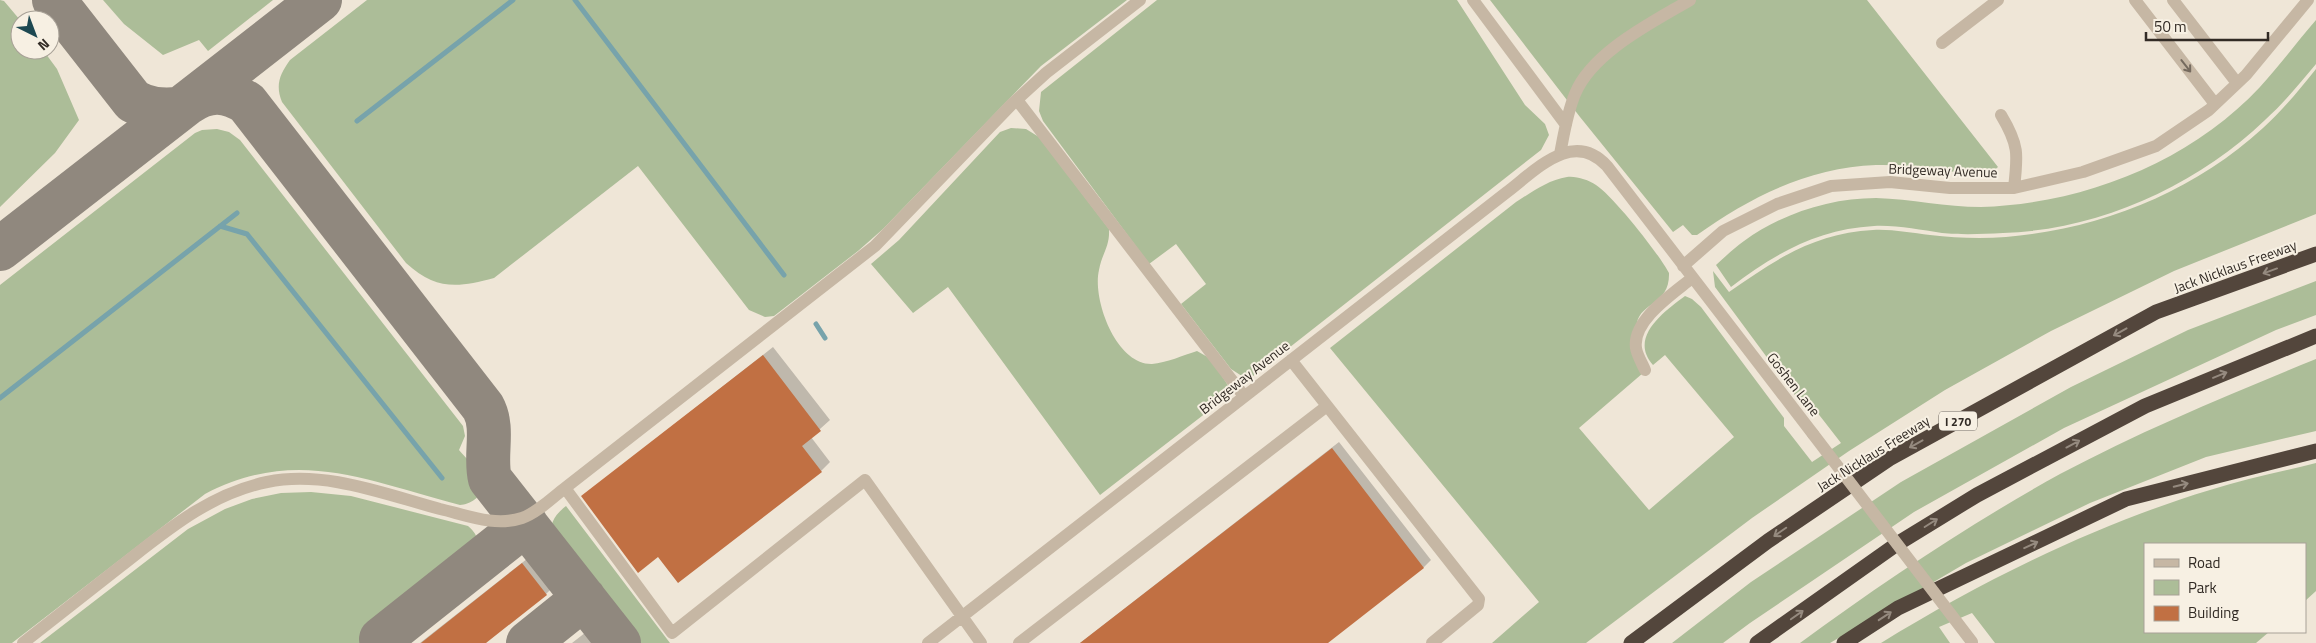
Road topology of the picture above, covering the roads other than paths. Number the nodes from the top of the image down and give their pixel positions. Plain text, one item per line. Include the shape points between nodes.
1 (1140, 0) edge
2 (1474, 0) edge
3 (1690, 0) edge
4 (1998, 0) edge
5 (2135, 0) edge
6 (2173, 0) edge
7 (2308, 0) edge
8 (1942, 43) dead end
9 (2237, 84) junction
10 (1017, 100) junction
11 (2215, 104) junction
12 (2001, 115) dead end
13 (1566, 125) junction
14 (1586, 150) joint
15 (1560, 154) junction
16 (2014, 188) junction
17 (2316, 254) edge
18 (1683, 266) junction
19 (1692, 278) junction
20 (2316, 336) edge
21 (1291, 360) junction
22 (1645, 370) dead end
23 (1244, 396) junction
24 (1327, 406) junction
25 (2316, 451) edge
26 (565, 488) junction
27 (961, 617) junction
28 (23, 643) edge
29 (928, 643) edge
30 (981, 643) edge
31 (1019, 643) edge
32 (1432, 643) edge
33 (1631, 643) edge
34 (1757, 643) edge
35 (1844, 643) edge
36 (1973, 643) edge

1 - 10 street
2 - 13 street
3 - 13 street via 1612,49 1583,78 1574,94
4 - 8 street
5 -> 11 street
6 - 9 street
7 - 9 street, Bridgeway Avenue
9 - 11 street, Bridgeway Avenue
10 - 23 street
10 - 26 street via 875,246
11 - 16 street, Bridgeway Avenue via 2156,146 2083,172
12 - 16 street via 2013,136 2017,159
13 - 15 street
14 - 15 street, Bridgeway Avenue
14 - 18 street, Goshen Lane via 1606,166
15 - 21 street, Bridgeway Avenue
16 - 18 street, Bridgeway Avenue via 1950,188 1890,182 1831,186 1777,204 1723,231
17 -> 33 highway, Jack Nicklaus Freeway / I 270 via 2156,312 1889,459 1768,541
18 - 19 street, Goshen Lane
19 - 22 street via 1653,311 1640,327 1636,347
19 - 36 street, Goshen Lane, bridge
34 -> 20 highway via 1897,544 1977,495 2145,406
21 - 23 street, Bridgeway Avenue
21 - 24 street
23 - 27 street, Bridgeway Avenue
24 - 31 street
24 - 32 street via 1479,599 1478,605
35 -> 25 highway via 1898,608 2126,499
26 - 27 street via 672,633 865,480
26 - 28 street via 522,518 502,521 479,519 357,486 325,481 296,478 238,490 186,516
27 - 29 street, Bridgeway Avenue
27 - 30 street

